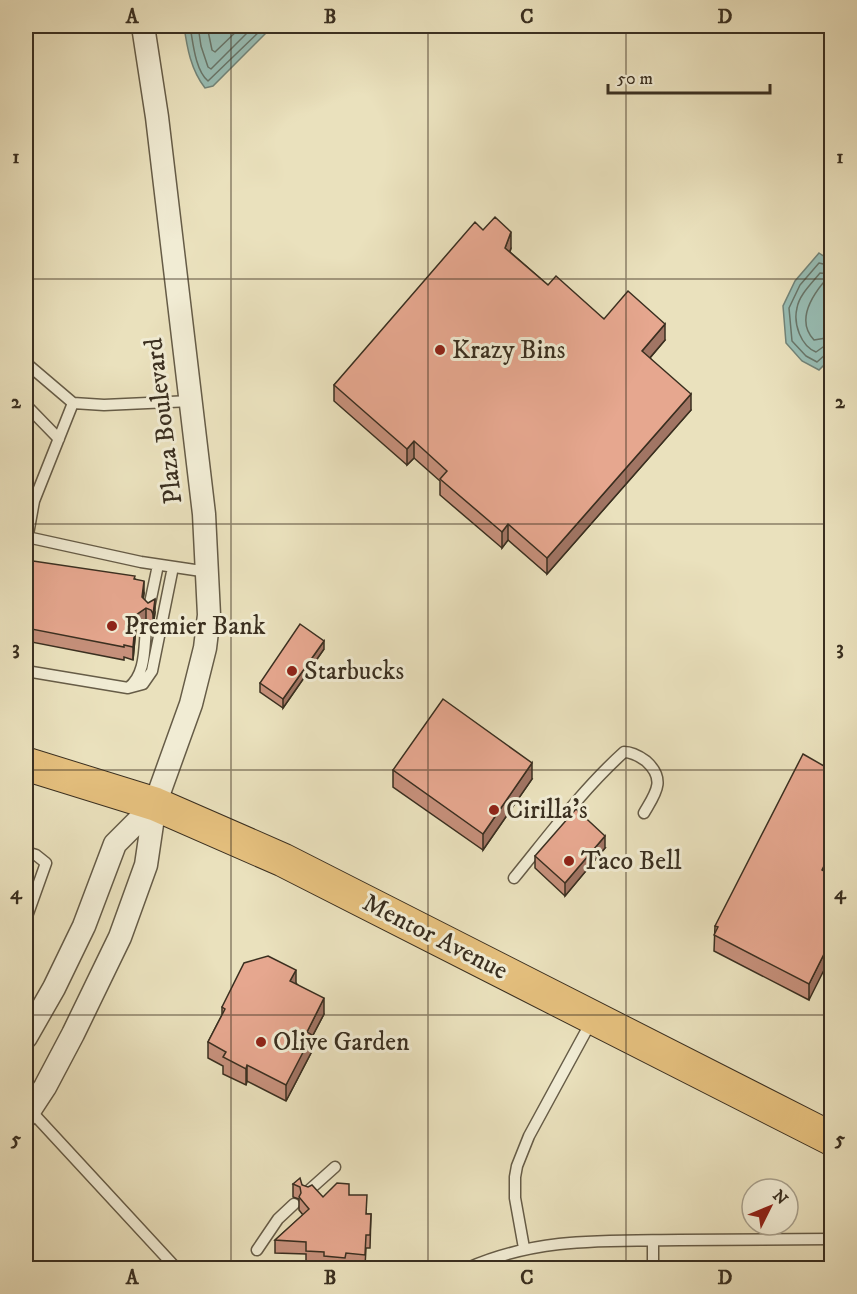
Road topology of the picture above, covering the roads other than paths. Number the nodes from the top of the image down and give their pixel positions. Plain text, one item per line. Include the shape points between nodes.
1 (143, 26) edge
2 (26, 363) edge
3 (191, 401) junction
4 (73, 404) junction
5 (26, 405) edge
6 (60, 439) junction
7 (26, 541) edge
8 (158, 565) junction
9 (173, 567) junction
10 (208, 572) junction
11 (150, 608) edge
12 (146, 628) dead end
13 (26, 671) edge
14 (128, 688) junction
15 (26, 764) edge
16 (155, 804) junction
17 (644, 813) dead end
18 (26, 852) edge
19 (514, 878) dead end
20 (26, 919) edge
21 (593, 1017) junction
22 (26, 1037) edge
23 (28, 1113) edge
24 (831, 1139) edge
25 (335, 1167) dead end
26 (307, 1192) edge
27 (294, 1204) dead end
28 (831, 1239) edge
29 (653, 1241) junction
30 (524, 1248) junction
31 (257, 1250) dead end
32 (176, 1269) edge
33 (468, 1269) edge
34 (653, 1269) edge

1 - 3 street, Plaza Boulevard
2 - 4 lane
3 - 4 lane
3 - 10 street, Plaza Boulevard
4 - 6 lane
5 - 6 lane
6 - 7 lane via 34,501
7 - 8 lane
8 - 9 lane
8 - 11 lane
9 - 10 lane
9 - 14 lane via 152,671 143,684
10 - 16 street, Plaza Boulevard via 205,648 191,704
12 - 14 lane via 141,672
13 - 14 lane
15 - 16 main road, Mentor Avenue
16 - 21 main road, Mentor Avenue via 283,860
16 - 22 street, Plaza Boulevard via 115,844 84,926
16 - 23 street, Plaza Boulevard via 146,865 120,938 73,1034
17 - 19 lane via 657,789 658,776 644,760 624,752
18 - 20 lane via 46,863
21 - 24 main road, Mentor Avenue
21 - 30 lane via 517,1166 515,1198
23 - 32 lane
25 - 26 lane
27 - 31 lane via 278,1219
28 - 29 lane
29 - 30 lane
29 - 34 lane
30 - 33 lane

